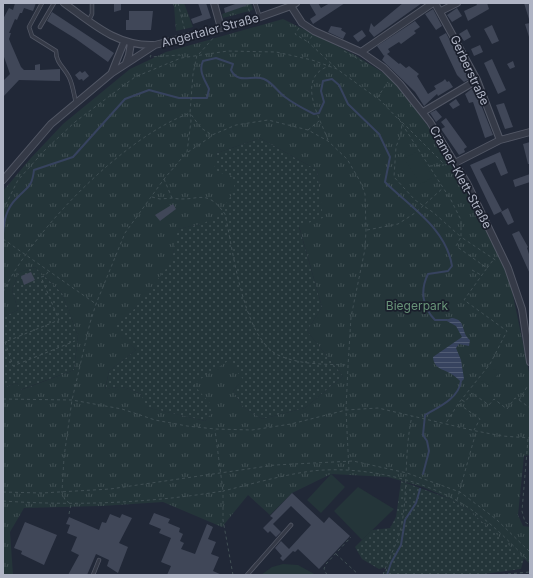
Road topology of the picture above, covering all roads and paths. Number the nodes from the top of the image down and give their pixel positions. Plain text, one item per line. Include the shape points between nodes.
1 (42, 3) edge
2 (54, 3) edge
3 (64, 3) edge
4 (92, 3) edge
5 (178, 3) edge
6 (214, 3) edge
7 (247, 3) edge
8 (255, 3) edge
9 (434, 3) edge
10 (458, 3) edge
11 (294, 5) edge
12 (441, 11) junction
13 (260, 18) junction
14 (89, 20) junction
15 (252, 20) junction
16 (302, 23) junction
17 (40, 26) dead end
18 (221, 28) junction
19 (314, 32) junction
20 (186, 37) junction
21 (124, 42) junction
22 (308, 42) junction
23 (132, 43) junction
24 (154, 45) junction
25 (340, 49) dead end
26 (360, 52) junction
27 (198, 55) junction
28 (181, 58) junction
29 (126, 63) junction
30 (330, 63) junction
31 (329, 66) junction
32 (370, 66) dead end
33 (336, 69) junction
34 (112, 73) junction
35 (477, 80) junction
36 (391, 82) dead end
37 (377, 99) junction
38 (76, 103) junction
39 (423, 112) junction
40 (190, 113) junction
41 (396, 116) junction
42 (320, 121) junction
43 (402, 123) junction
44 (308, 130) junction
45 (530, 132) edge
46 (212, 135) junction
47 (500, 140) junction
48 (328, 141) junction
49 (187, 152) junction
50 (448, 161) dead end
51 (456, 163) junction
52 (445, 165) junction
53 (430, 166) junction
54 (164, 179) junction
55 (3, 180) edge
56 (443, 188) junction
57 (151, 197) junction
58 (172, 198) junction
59 (423, 204) junction
60 (3, 210) edge
61 (366, 230) junction
62 (461, 236) junction
63 (4, 239) edge
64 (25, 255) junction
65 (487, 268) junction
66 (472, 270) dead end
67 (48, 272) junction
68 (481, 276) junction
69 (3, 292) edge
70 (96, 304) junction
71 (75, 342) dead end
72 (530, 362) edge
73 (348, 366) junction
74 (530, 386) edge
75 (3, 399) edge
76 (72, 400) junction
77 (462, 400) junction
78 (518, 400) junction
79 (458, 404) junction
80 (530, 408) edge
81 (346, 410) junction
82 (412, 416) junction
83 (446, 424) junction
84 (215, 429) junction
85 (473, 430) junction
86 (476, 431) junction
87 (529, 438) edge
88 (350, 461) junction
89 (349, 471) junction
90 (220, 473) junction
91 (407, 473) junction
92 (407, 481) junction
93 (223, 491) junction
94 (3, 492) edge
95 (62, 492) junction
96 (460, 492) junction
97 (3, 501) edge
98 (457, 501) junction
99 (72, 504) junction
100 (69, 514) dead end
101 (291, 525) dead end
102 (530, 525) edge
103 (351, 537) dead end
104 (530, 552) edge
105 (336, 554) junction
106 (99, 560) dead end
107 (530, 562) edge
108 (530, 572) edge
109 (92, 575) edge
110 (233, 575) edge
111 (247, 575) edge
112 (326, 575) edge
113 (359, 575) edge
114 (383, 575) edge
115 (496, 575) edge

1 - 38 lane via 29,28 32,36 56,51 56,57 69,77
2 - 17 lane
3 - 14 street
4 - 14 lane
5 - 20 path
6 - 18 street
7 - 15 path
8 - 13 lane
9 - 12 street, Gerberstraße
9 - 26 street
10 - 12 street
11 - 13 street, Angertaler Straße
11 - 16 street, Cramer-Klett-Straße
12 - 35 street, Gerberstraße
13 - 15 street, Angertaler Straße
14 - 21 street
15 - 18 street, Angertaler Straße
16 - 19 street, Cramer-Klett-Straße
16 - 22 path via 295,34
18 - 20 street, Angertaler Straße
18 - 27 path
19 - 22 path
19 - 26 street, Cramer-Klett-Straße
20 - 24 street, Angertaler Straße
21 - 23 street
21 - 34 street
22 - 30 path
23 - 24 street
23 - 29 street
24 - 28 path via 150,57 180,55
24 - 29 street, Angertaler Straße
25 - 32 path
26 - 39 street, Cramer-Klett-Straße via 384,68
27 - 28 path
27 - 31 path via 228,51 276,52
27 - 40 path via 193,74
28 - 60 path via 135,77 75,122 18,180
29 - 34 street, Angertaler Straße
30 - 31 path
30 - 33 path
31 - 33 path
31 - 42 path via 318,72 311,90
33 - 37 path
34 - 38 street, Angertaler Straße
35 - 39 street
35 - 47 street, Gerberstraße
36 - 37 path via 390,80
37 - 41 path
38 - 55 street, Angertaler Straße via 51,124
39 - 51 street, Cramer-Klett-Straße
40 - 46 path via 202,128
40 - 49 path
40 - 64 path via 132,145 67,203
41 - 43 path
41 - 52 path
42 - 44 path
42 - 48 path
43 - 53 path
43 - 59 path via 396,147 394,177 415,200
44 - 46 path via 268,120 236,125
44 - 48 path
45 - 47 street
46 - 49 path
47 - 51 street
48 - 61 path via 347,159 360,181 365,194
49 - 54 path
50 - 52 path via 452,164
51 - 72 street, Cramer-Klett-Straße via 508,268 522,309
52 - 53 path
53 - 56 path
54 - 57 path
54 - 58 path
56 - 59 path
56 - 62 path via 461,220
57 - 58 path via 160,200
57 - 70 path via 126,233
58 - 73 path via 209,198 224,214 245,303 253,324 269,349 293,360 311,364
59 - 61 path via 415,213 398,224
59 - 62 path
61 - 73 path via 351,317
62 - 65 path via 456,246
62 - 65 path via 494,259
63 - 64 path
64 - 67 path
64 - 69 path
65 - 68 path
66 - 68 path
67 - 70 path
67 - 71 path via 41,278 59,320 4,342 13,366
68 - 77 path via 464,300 507,331 490,364
70 - 76 path
73 - 81 path
74 - 78 path
75 - 76 path
76 - 84 path via 122,409 168,422
76 - 95 path
77 - 78 path via 466,402 472,393 489,405 494,399 507,409 515,398
77 - 79 path
78 - 80 path
79 - 83 path
79 - 85 path via 480,419
81 - 82 path via 378,408
81 - 84 path via 291,424 252,430
81 - 88 path
82 - 83 path
82 - 91 path via 408,432
83 - 85 path
84 - 90 path
85 - 86 path
86 - 87 path
86 - 96 path
87 - 102 path via 522,511 525,522
88 - 89 path
88 - 90 path via 275,465
88 - 91 path
89 - 92 path via 378,473
89 - 93 path via 312,471
90 - 93 path
90 - 95 path via 110,489
91 - 92 path
91 - 96 path
92 - 98 path
92 - 114 path via 398,540
93 - 99 path via 141,502
93 - 110 path via 224,520
94 - 95 path
95 - 99 path via 65,500
96 - 98 path
96 - 104 path via 496,519
97 - 99 path
98 - 107 path via 476,512
99 - 100 path
101 - 111 lane
103 - 105 path
105 - 112 path via 326,564
105 - 113 path
106 - 109 lane
108 - 115 path

